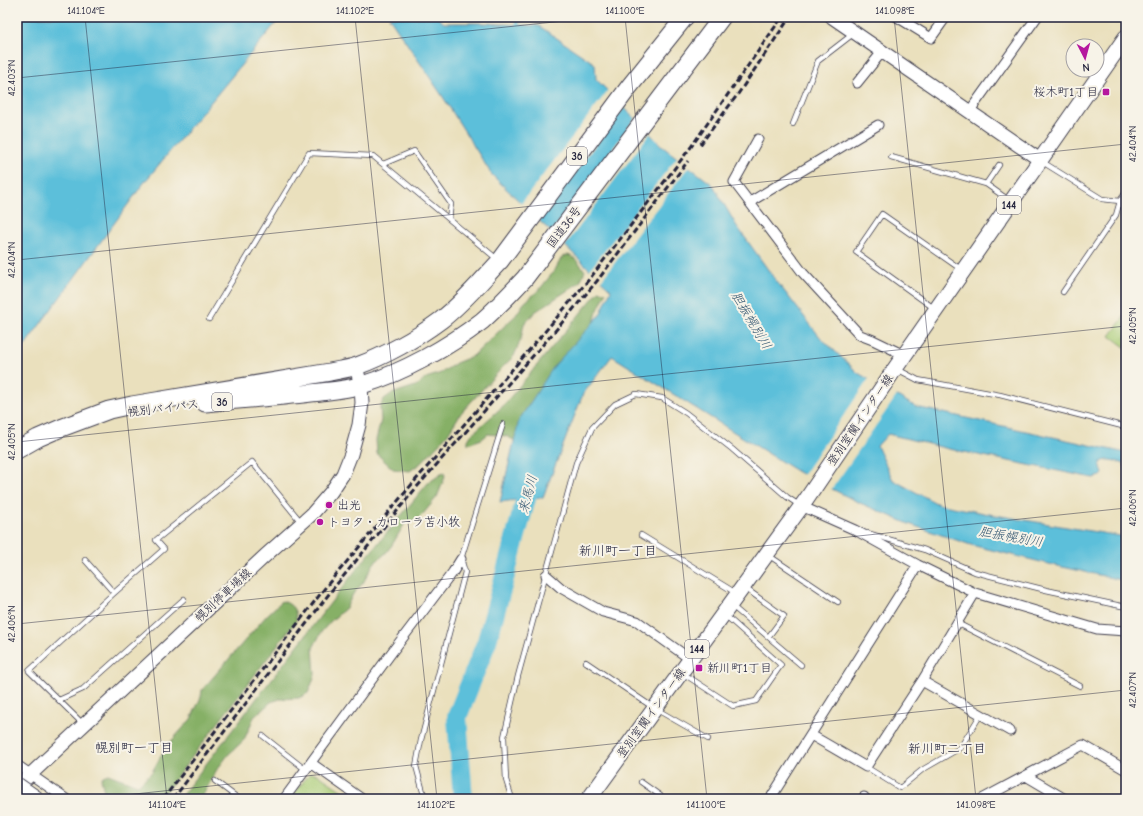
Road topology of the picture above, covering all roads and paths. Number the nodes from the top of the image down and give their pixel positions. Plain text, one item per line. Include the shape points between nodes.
1 (685, 17) edge
2 (722, 17) edge
3 (832, 17) edge
4 (897, 17) edge
5 (946, 17) edge
6 (1037, 17) edge
7 (855, 32) junction
8 (1126, 37) edge
9 (882, 52) junction
10 (857, 83) dead end
11 (969, 112) junction
12 (793, 124) dead end
13 (878, 125) dead end
14 (758, 139) dead end
15 (891, 157) dead end
16 (1040, 160) junction
17 (383, 164) junction
18 (999, 165) dead end
19 (986, 184) junction
20 (1126, 192) edge
21 (1120, 201) junction
22 (750, 202) junction
23 (1011, 202) junction
24 (449, 219) junction
25 (500, 261) junction
26 (963, 271) junction
27 (1063, 292) dead end
28 (936, 310) junction
29 (209, 319) dead end
30 (904, 355) junction
31 (356, 366) junction
32 (894, 370) junction
33 (361, 386) junction
34 (84, 420) junction
35 (503, 424) dead end
36 (1126, 427) edge
37 (17, 450) edge
38 (803, 503) junction
39 (301, 522) junction
40 (855, 530) junction
41 (641, 535) dead end
42 (766, 554) junction
43 (461, 559) junction
44 (85, 560) dead end
45 (918, 564) junction
46 (546, 575) junction
47 (114, 593) junction
48 (975, 593) junction
49 (184, 599) dead end
50 (733, 599) junction
51 (838, 602) dead end
52 (1126, 607) edge
53 (957, 623) junction
54 (1126, 631) edge
55 (769, 636) junction
56 (690, 659) junction
57 (586, 662) dead end
58 (801, 665) dead end
59 (681, 672) junction
60 (922, 680) junction
61 (1080, 686) dead end
62 (59, 700) junction
63 (654, 708) junction
64 (981, 714) junction
65 (84, 725) junction
66 (1010, 731) dead end
67 (811, 735) junction
68 (263, 736) dead end
69 (708, 739) dead end
70 (17, 765) edge
71 (308, 766) junction
72 (866, 767) junction
73 (1126, 770) edge
74 (31, 775) junction
75 (1026, 776) junction
76 (215, 781) dead end
77 (641, 782) dead end
78 (17, 786) edge
79 (37, 799) edge
80 (66, 799) edge
81 (239, 799) edge
82 (284, 799) edge
83 (362, 799) edge
84 (425, 799) edge
85 (512, 799) edge
86 (588, 799) edge
87 (665, 799) edge
88 (770, 799) edge
89 (982, 799) edge
90 (1065, 799) edge

1 - 25 highway, 36 via 629,87
2 - 33 highway, 国道36号 / 36 via 555,240 503,302 459,338 432,354 393,374
3 - 7 main road
4 - 5 street via 931,38
6 - 11 street
7 - 9 main road
7 - 12 lane via 818,61
8 - 16 main road, 登別室蘭インター線 / 144
9 - 10 street
9 - 11 main road
11 - 16 main road
13 - 22 street
14 - 22 street via 734,182
15 - 19 lane
16 - 21 lane via 1102,199
16 - 23 main road, 登別室蘭インター線 / 144
17 - 24 lane
17 - 24 lane via 414,151 451,204
17 - 29 lane via 373,156 309,153
18 - 19 lane
19 - 23 lane
20 - 21 lane
21 - 27 lane via 1116,215
22 - 30 street via 803,272 860,335
23 - 26 main road, 登別室蘭インター線 / 144
24 - 25 lane
25 - 31 highway, 36 via 440,320 410,340
26 - 28 main road, 登別室蘭インター線 / 144
26 - 28 lane via 882,214 856,252
28 - 30 main road, 登別室蘭インター線 / 144
30 - 32 main road, 登別室蘭インター線 / 144
31 - 33 main road, 幌別停車場線
31 - 34 highway, 幌別バイパス / 36 via 132,405 108,410
32 - 36 lane via 918,380 1000,395
32 - 38 main road, 登別室蘭インター線 / 144
33 - 34 highway, 幌別バイパス / 36 via 190,404
33 - 39 main road, 幌別停車場線 via 359,425 343,474 312,514
34 - 37 highway, 幌別バイパス / 36 via 61,428
35 - 43 lane
38 - 40 street
38 - 42 main road, 登別室蘭インター線 / 144
38 - 46 lane via 787,497 686,413 662,398 636,394 615,404 592,428 576,463
39 - 47 lane via 252,462 156,540 164,550
39 - 65 main road, 幌別停車場線
40 - 45 street
40 - 52 lane via 925,550 975,572
41 - 50 lane
42 - 50 main road, 登別室蘭インター線 / 144
42 - 51 lane
43 - 71 street
43 - 84 lane via 465,572 416,766
44 - 47 lane
45 - 48 street
45 - 67 street
46 - 56 street via 561,588 604,612 637,621
46 - 85 lane via 504,737 506,780
47 - 62 lane via 29,671
48 - 53 street
48 - 54 street via 1097,629
49 - 62 lane via 84,689
50 - 55 lane
50 - 55 lane via 784,616
50 - 56 main road, 登別室蘭インター線 / 144
50 - 59 lane via 781,665 756,701 733,706
53 - 60 street
53 - 61 lane
55 - 58 lane
56 - 59 main road, 登別室蘭インター線 / 144
57 - 63 lane
59 - 63 main road, 登別室蘭インター線 / 144
60 - 64 street
60 - 72 street
62 - 65 lane
63 - 69 lane
63 - 86 main road, 登別室蘭インター線 / 144
64 - 66 street
64 - 72 lane via 960,748 922,770 900,788
65 - 74 main road, 幌別停車場線
67 - 72 street
67 - 88 street
68 - 71 lane
70 - 74 street
71 - 82 street
71 - 83 street
73 - 75 street via 1083,745
74 - 78 main road, 幌別停車場線
74 - 80 street
75 - 89 street
75 - 90 street
76 - 81 lane
77 - 87 lane
78 - 79 main road, bridge

